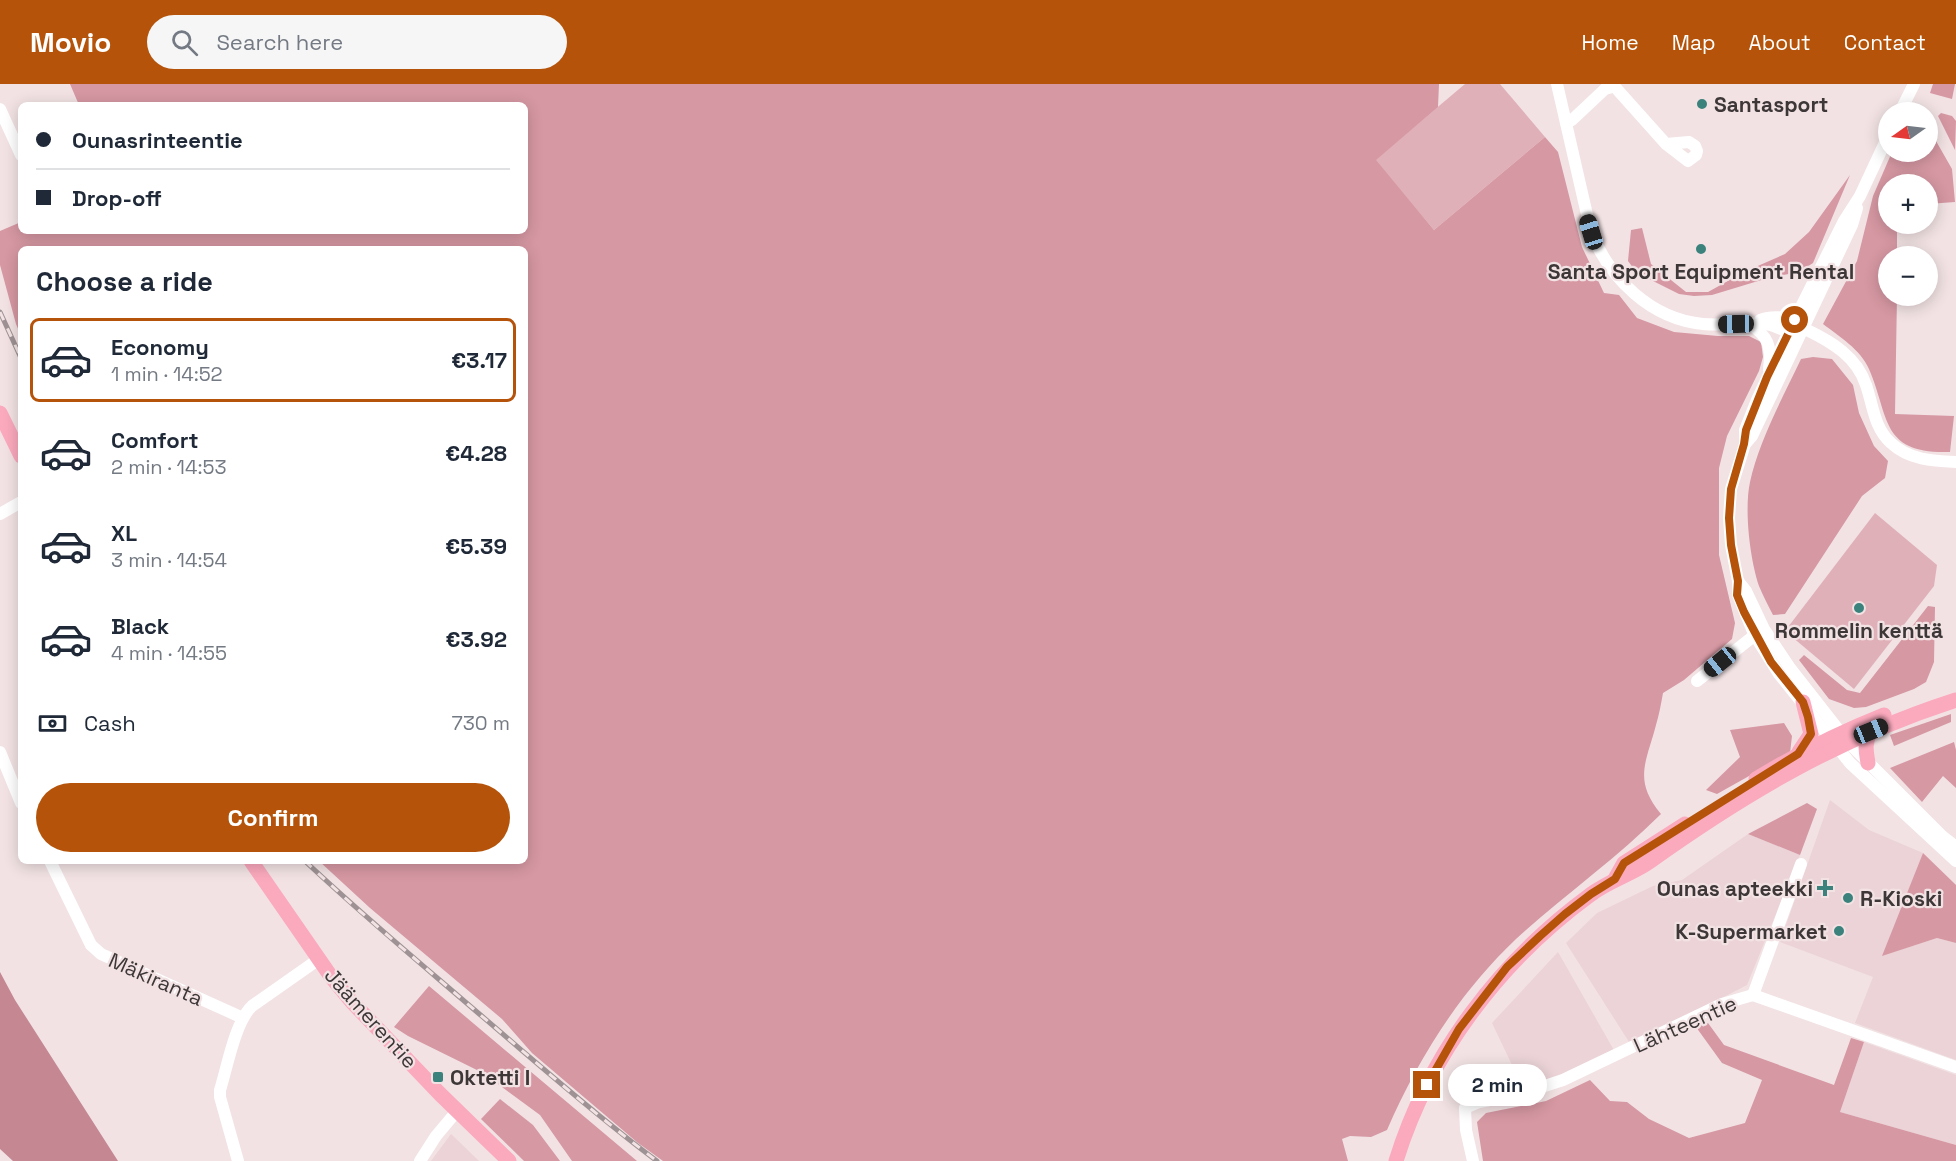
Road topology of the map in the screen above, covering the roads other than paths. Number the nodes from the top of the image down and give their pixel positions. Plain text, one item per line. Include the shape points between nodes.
1 (1557, 84) edge
2 (1914, 84) edge
3 (1612, 85) edge
4 (1905, 102) edge
5 (0, 109) edge
6 (1566, 123) junction
7 (1666, 144) dead end
8 (18, 148) edge
9 (1878, 157) edge
10 (1750, 324) junction
11 (1796, 327) junction
12 (1767, 377) junction
13 (0, 413) edge
14 (1744, 444) junction
15 (18, 450) edge
16 (1956, 462) edge
17 (18, 504) edge
18 (0, 514) edge
19 (1759, 631) junction
20 (1697, 681) dead end
21 (1956, 690) edge
22 (1956, 700) edge
23 (1803, 702) junction
24 (1871, 731) junction
25 (1839, 740) junction
26 (0, 752) edge
27 (1798, 754) junction
28 (1868, 764) junction
29 (18, 796) edge
30 (1956, 847) edge
31 (1956, 861) edge
32 (51, 864) edge
33 (253, 864) edge
34 (1801, 864) dead end
35 (1615, 879) junction
36 (319, 959) junction
37 (1753, 995) junction
38 (243, 1018) junction
39 (1956, 1067) edge
40 (457, 1111) junction
41 (238, 1161) edge
42 (420, 1161) edge
43 (509, 1161) edge
44 (1396, 1161) edge
45 (1473, 1161) edge

1 - 6 street
2 - 4 street
3 - 6 street
3 - 7 street
5 - 8 street
6 - 10 street via 1591,232 1615,274 1638,297 1678,318 1703,324
9 - 11 street
10 - 11 street via 1778,317
10 - 12 street via 1768,342
11 - 12 street
11 - 14 street via 1752,436
11 - 16 street via 1829,341 1854,362 1866,386 1874,417 1890,443 1911,456
12 - 14 street
13 - 15 main road
14 - 19 street via 1731,489 1731,545 1738,581 1746,591
17 - 18 street
19 - 20 street
19 - 23 street via 1779,674
19 - 25 street via 1790,668
21 - 25 main road via 1910,705
22 - 24 main road
23 - 25 street
23 - 27 main road via 1811,734
24 - 25 main road
24 - 28 main road via 1866,747
25 - 27 main road
25 - 28 street
25 - 31 street via 1850,763
25 - 35 main road via 1643,866
26 - 29 street
27 - 35 main road via 1624,863
28 - 30 street
32 - 38 street, Mäkiranta via 91,945 101,954
33 - 36 main road, Jäämerentie
34 - 37 street
35 - 44 main road via 1540,936 1507,967 1479,1003 1427,1085
36 - 38 street via 252,1006
36 - 40 main road, Jäämerentie via 352,1002
37 - 39 street, Lähteentie
37 - 45 street, Lähteentie via 1724,1003 1563,1080 1465,1108
38 - 41 street via 220,1090
40 - 42 street
40 - 43 main road, Jäämerentie

